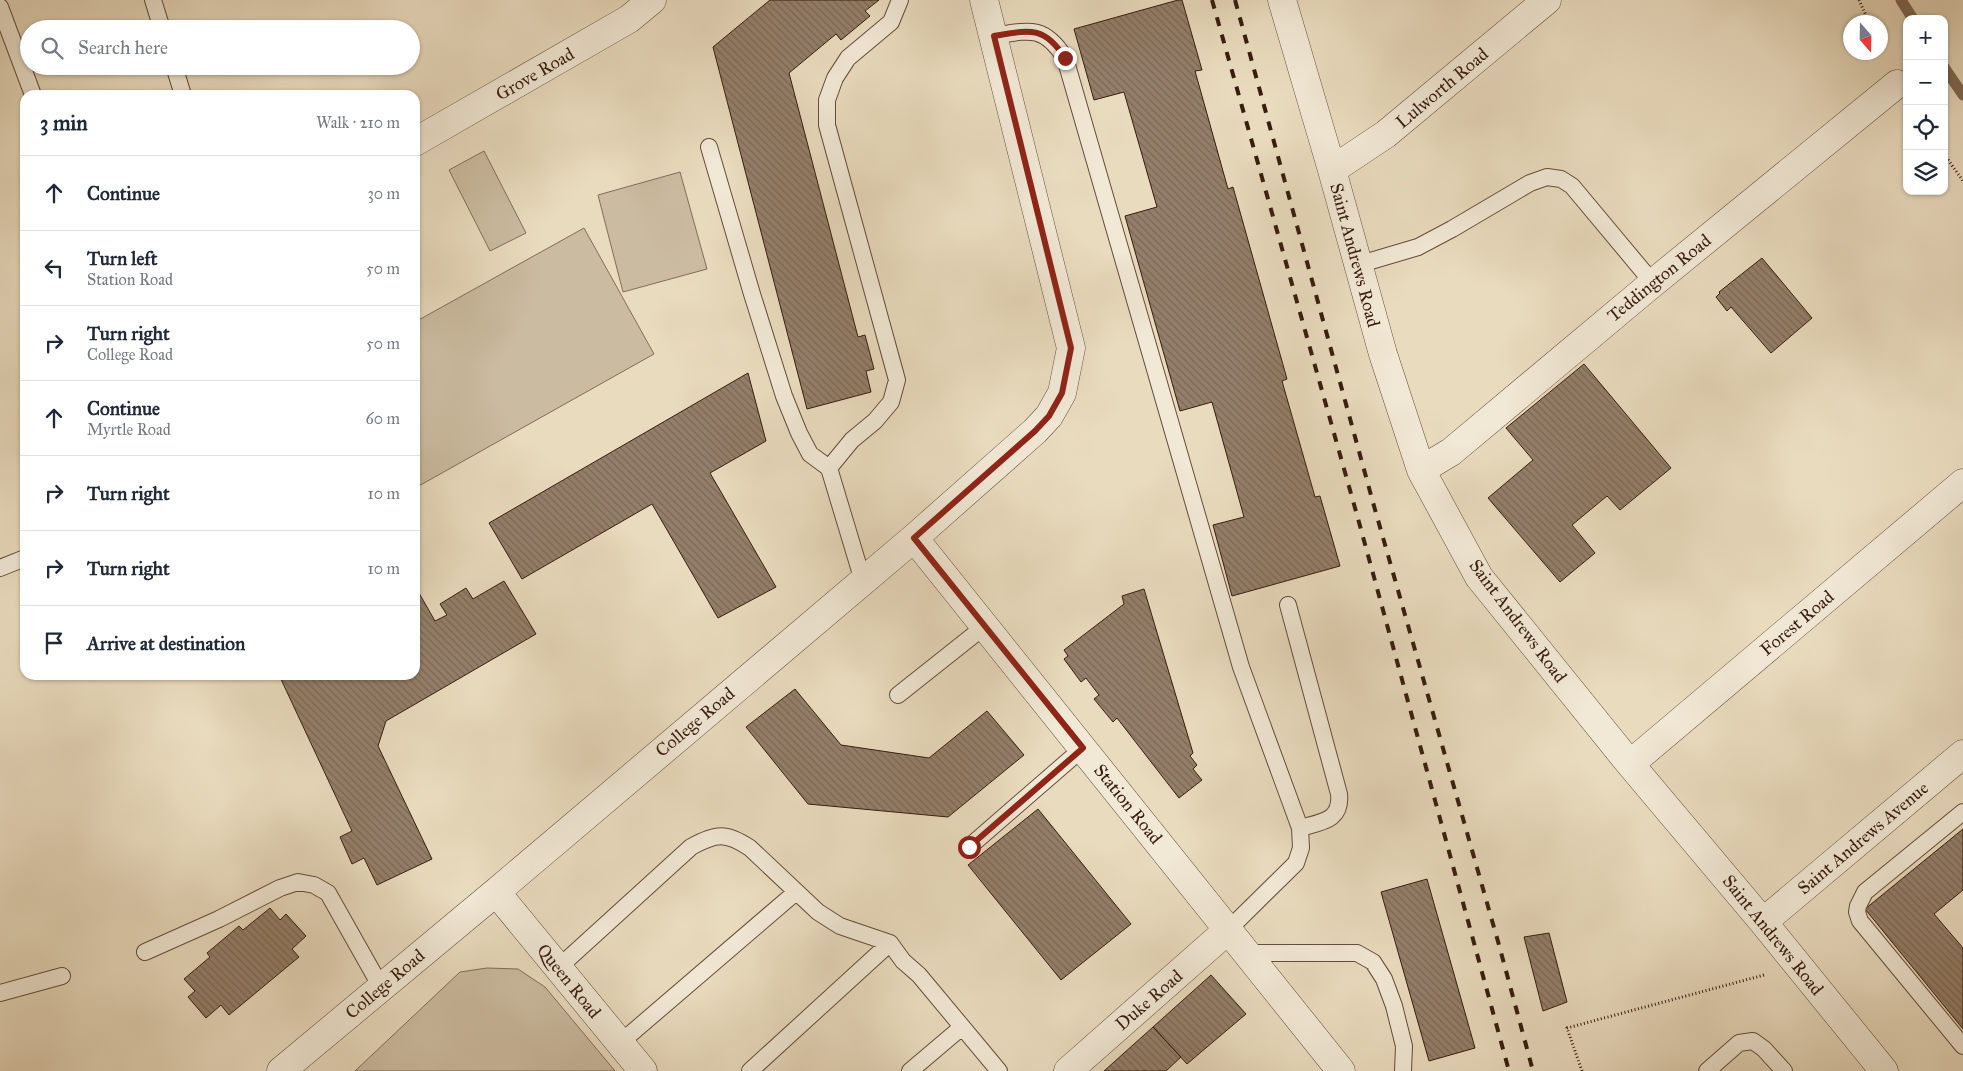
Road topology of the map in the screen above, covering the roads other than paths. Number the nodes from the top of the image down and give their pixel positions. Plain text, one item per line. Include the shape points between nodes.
1 (153, 0) edge
2 (652, 0) edge
3 (900, 0) edge
4 (984, 0) edge
5 (1282, 0) edge
6 (1547, 0) edge
7 (0, 7) edge
8 (623, 10) edge
9 (159, 20) edge
10 (994, 36) junction
11 (20, 60) edge
12 (26, 75) edge
13 (176, 75) edge
14 (1897, 84) dead end
15 (31, 90) edge
16 (181, 90) edge
17 (420, 139) edge
18 (709, 147) dead end
19 (1332, 170) junction
20 (1357, 265) junction
21 (1653, 284) junction
22 (829, 468) junction
23 (1421, 470) junction
24 (1963, 483) edge
25 (914, 538) junction
26 (20, 560) edge
27 (0, 568) edge
28 (863, 581) junction
29 (1288, 605) dead end
30 (985, 626) junction
31 (898, 695) dead end
32 (1083, 748) junction
33 (1963, 754) edge
34 (1630, 764) junction
35 (1963, 812) edge
36 (1300, 828) junction
37 (969, 847) dead end
38 (496, 892) junction
39 (796, 892) junction
40 (1763, 922) junction
41 (1229, 929) junction
42 (890, 943) junction
43 (145, 952) dead end
44 (1245, 953) junction
45 (558, 968) junction
46 (62, 976) dead end
47 (381, 987) junction
48 (0, 993) edge
49 (962, 1027) junction
50 (620, 1043) junction
51 (1963, 1046) edge
52 (281, 1071) edge
53 (643, 1071) edge
54 (750, 1071) edge
55 (910, 1071) edge
56 (999, 1071) edge
57 (1068, 1071) edge
58 (1341, 1071) edge
59 (1403, 1071) edge
60 (1707, 1071) edge
61 (1784, 1071) edge
62 (1884, 1071) edge

1 - 9 lane
2 - 8 street, Grove Road
3 - 22 lane via 891,22 848,58 835,78 827,100 827,125 897,380 891,402
4 - 10 street
5 - 19 street, Saint Andrews Road
6 - 19 street, Lulworth Road via 1386,134
7 - 11 lane
8 - 17 street, Grove Road
10 - 25 street, College Road via 1071,348 1062,393 1049,416
10 - 36 lane via 1030,32 1043,34 1056,43 1065,58 1241,667
12 - 15 lane
13 - 16 lane
14 - 21 street, Teddington Road
18 - 22 lane via 784,396 810,454
19 - 20 street, Saint Andrews Road
20 - 21 lane via 1418,247 1513,191 1548,177 1561,179 1572,186
20 - 23 street, Saint Andrews Road
21 - 23 street, Teddington Road via 1451,452
22 - 28 lane
23 - 34 street, Saint Andrews Road via 1479,577
24 - 34 street, Forest Road
25 - 28 street, College Road
25 - 30 street, Station Road
26 - 27 lane
28 - 38 street, College Road
29 - 36 lane via 1341,805 1330,819
30 - 31 lane
30 - 32 street, Station Road
32 - 37 lane
32 - 41 street, Station Road
33 - 40 street, Saint Andrews Avenue
34 - 40 street, Saint Andrews Road
35 - 51 lane via 1866,892 1857,912 1860,921
36 - 41 lane via 1301,848 1296,863
38 - 45 street, Queen Road
38 - 47 street, College Road
39 - 42 lane via 840,926
39 - 45 lane via 739,841 724,836 708,837 691,847
39 - 50 lane
40 - 62 street, Saint Andrews Road
41 - 44 street, Station Road
41 - 57 street, Duke Road
42 - 49 lane
42 - 54 lane
43 - 47 lane via 298,882 314,885 328,893
44 - 58 street, Station Road
44 - 59 lane via 1357,953 1373,962 1384,979 1394,1006 1404,1046
45 - 50 street, Queen Road
46 - 48 lane
47 - 52 street, College Road
49 - 55 lane
49 - 56 lane
50 - 53 street, Queen Road
60 - 61 lane via 1740,1042 1753,1041

